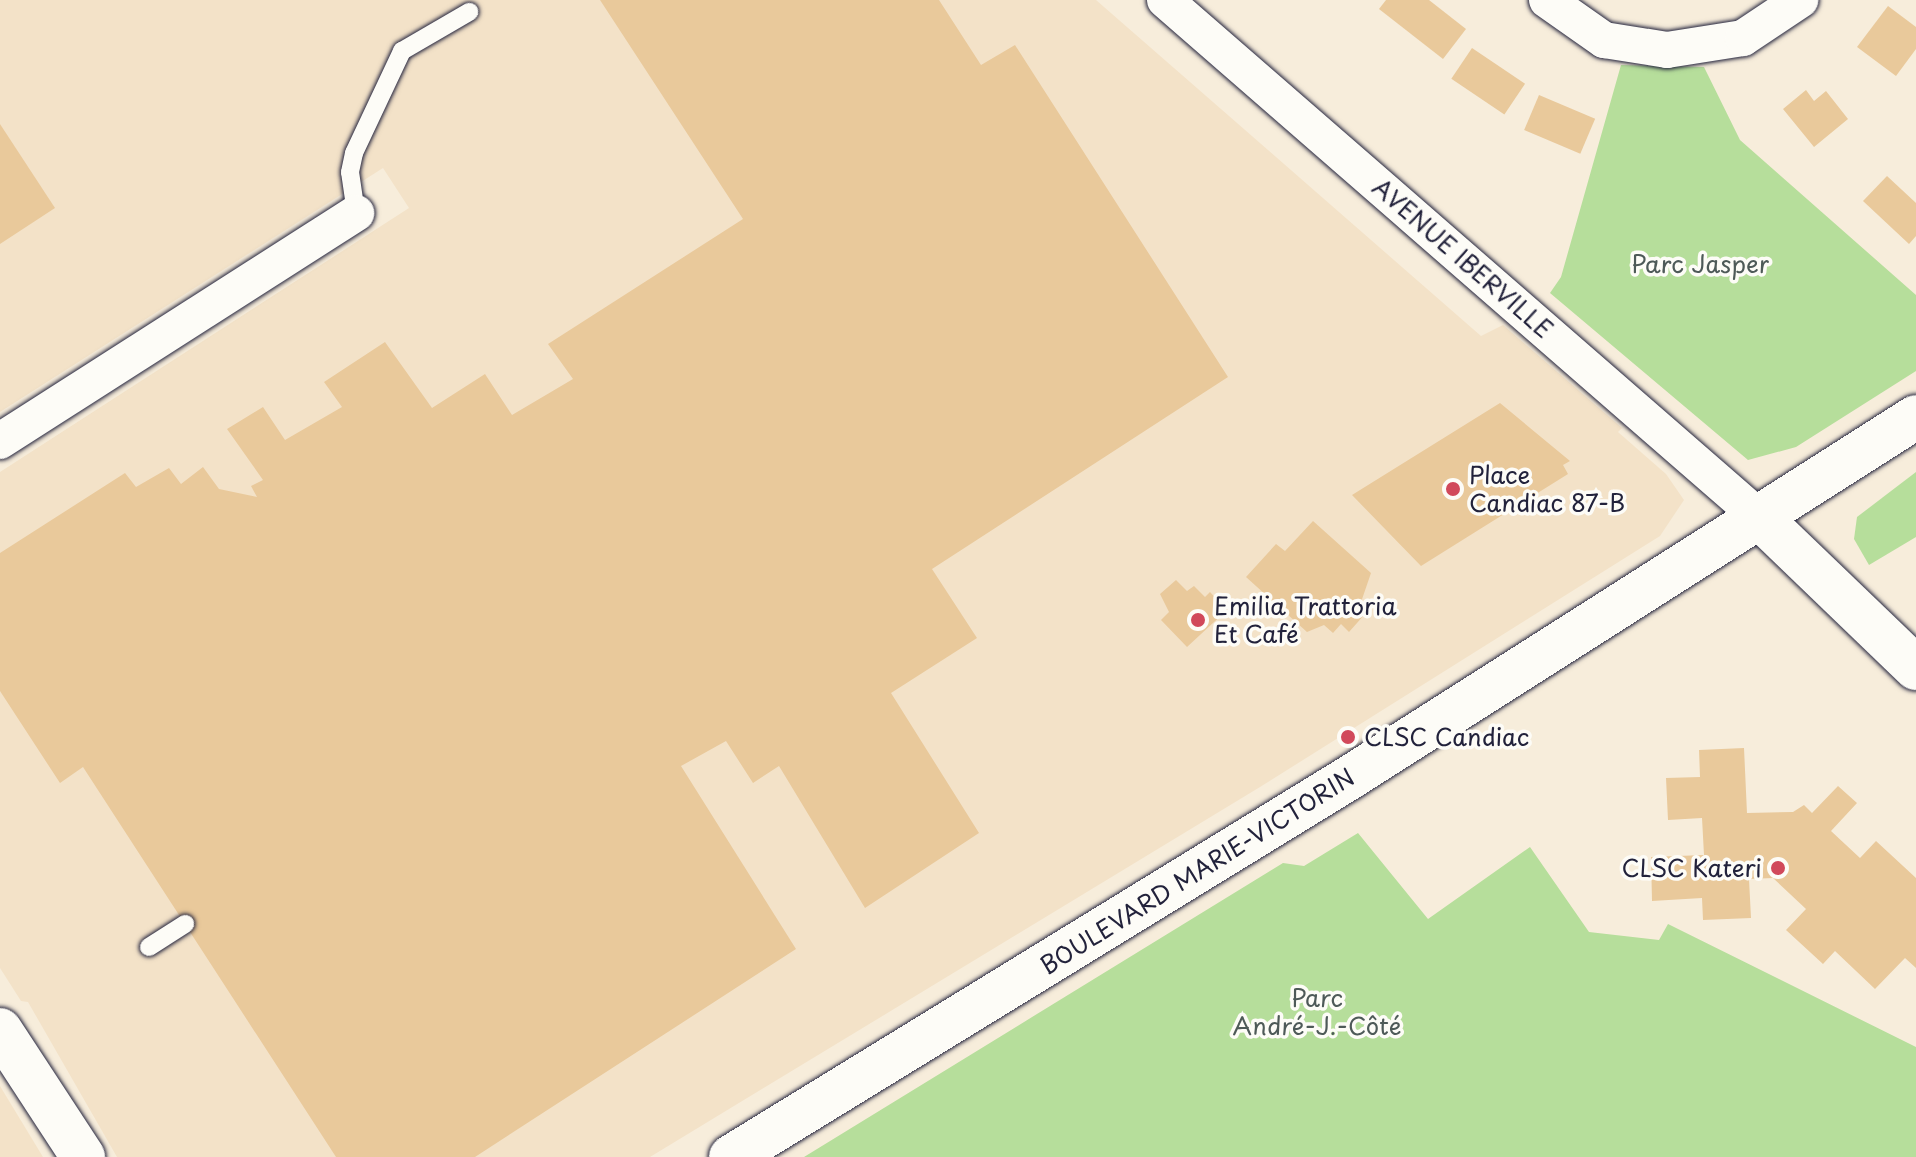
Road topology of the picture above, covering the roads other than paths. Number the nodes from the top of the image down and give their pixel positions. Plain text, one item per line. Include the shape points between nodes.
1 (1165, 0) edge
2 (1547, 0) edge
3 (1800, 0) edge
4 (469, 12) dead end
5 (356, 213) joint
6 (1916, 417) edge
7 (0, 441) edge
8 (1759, 517) junction
9 (1916, 668) edge
10 (185, 924) dead end
11 (149, 947) dead end
12 (0, 1030) edge
13 (83, 1157) edge
14 (731, 1157) edge

1 - 8 street, AVENUE IBERVILLE
2 - 3 street via 1604,40 1667,50 1743,38
4 - 5 lane via 402,51 354,153 350,172
5 - 7 street
6 - 8 street, BOULEVARD MARIE-VICTORIN
8 - 9 street
8 - 14 street, BOULEVARD MARIE-VICTORIN
10 - 11 lane
12 - 13 street

